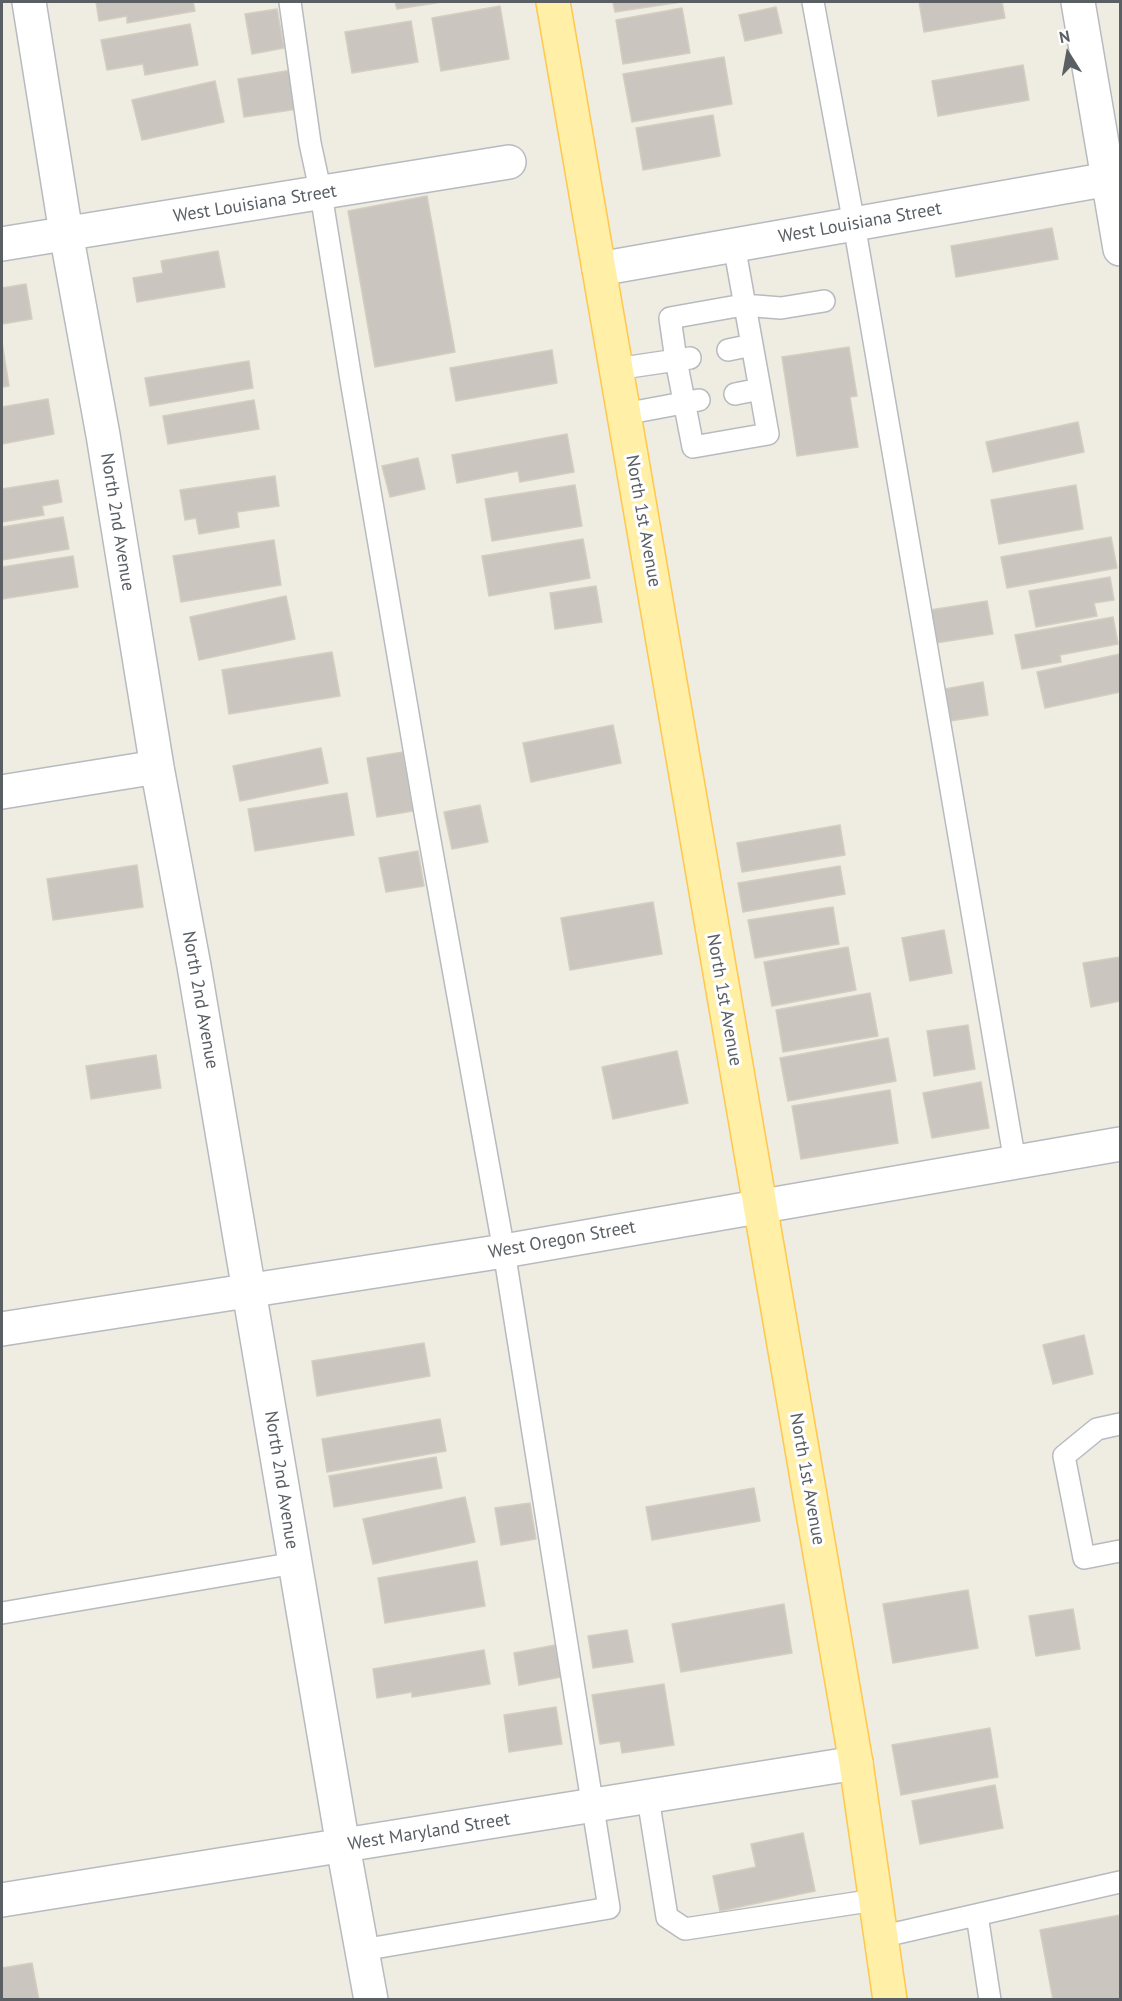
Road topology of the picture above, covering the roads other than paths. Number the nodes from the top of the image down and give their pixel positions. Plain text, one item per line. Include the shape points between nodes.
1 (29, 2) edge
2 (290, 2) edge
3 (553, 2) edge
4 (813, 2) edge
5 (1078, 2) edge
6 (509, 162) dead end
7 (1114, 178) edge
8 (321, 194) junction
9 (854, 224) junction
10 (66, 233) junction
11 (2, 244) edge
12 (734, 245) junction
13 (1120, 249) edge
14 (599, 268) junction
15 (824, 301) dead end
16 (743, 304) junction
17 (752, 345) junction
18 (728, 350) dead end
19 (683, 359) junction
20 (616, 369) junction
21 (760, 389) junction
22 (735, 394) dead end
23 (691, 402) junction
24 (624, 414) junction
25 (157, 766) junction
26 (2, 792) edge
27 (1120, 1144) edge
28 (1015, 1162) junction
29 (759, 1206) junction
30 (504, 1251) junction
31 (250, 1291) junction
32 (2, 1329) edge
33 (1120, 1424) edge
34 (1120, 1551) edge
35 (296, 1563) junction
36 (2, 1613) edge
37 (856, 1763) junction
38 (648, 1798) junction
39 (593, 1806) junction
40 (343, 1846) junction
41 (1120, 1882) edge
42 (2, 1900) edge
43 (875, 1900) junction
44 (977, 1915) junction
45 (880, 1937) junction
46 (362, 1950) junction
47 (371, 2000) edge
48 (890, 2000) edge
49 (990, 2000) edge

1 - 10 street, North 2nd Avenue
2 - 8 lane
3 - 14 main road, North 1st Avenue
4 - 9 lane
5 - 7 street
6 - 8 street, West Louisiana Street
7 - 9 street, West Louisiana Street
7 - 13 street
8 - 10 street, West Louisiana Street
8 - 30 lane via 421,790
9 - 12 street, West Louisiana Street
9 - 28 lane
10 - 11 street, West Louisiana Street
10 - 25 street, North 2nd Avenue
12 - 14 street, West Louisiana Street
12 - 16 lane
14 - 20 main road, North 1st Avenue
15 - 16 lane via 781,308
16 - 17 lane
16 - 19 lane via 670,318
17 - 18 lane
17 - 21 lane
19 - 20 lane
19 - 23 lane
20 - 24 main road, North 1st Avenue
21 - 22 lane
21 - 23 lane via 768,434 693,447
23 - 24 lane
24 - 29 main road, North 1st Avenue
25 - 26 street
25 - 31 street, North 2nd Avenue
27 - 28 street, West Oregon Street
28 - 29 street, West Oregon Street
29 - 30 street, West Oregon Street
29 - 37 main road, North 1st Avenue
30 - 31 street, West Oregon Street
30 - 39 lane
31 - 32 street, West Oregon Street
31 - 35 street, North 2nd Avenue
33 - 34 lane via 1097,1429 1064,1456 1084,1558
35 - 36 lane
35 - 40 street, North 2nd Avenue
37 - 38 street, West Maryland Street
37 - 43 main road, North 1st Avenue
38 - 39 street, West Maryland Street
38 - 43 lane via 667,1917 685,1929
39 - 40 street, West Maryland Street
39 - 46 lane via 609,1908
40 - 42 street, West Maryland Street
40 - 46 street, North 2nd Avenue
41 - 44 lane
43 - 45 main road, North 1st Avenue
44 - 45 lane
44 - 49 lane
45 - 48 main road, North 1st Avenue
46 - 47 street, North 2nd Avenue

